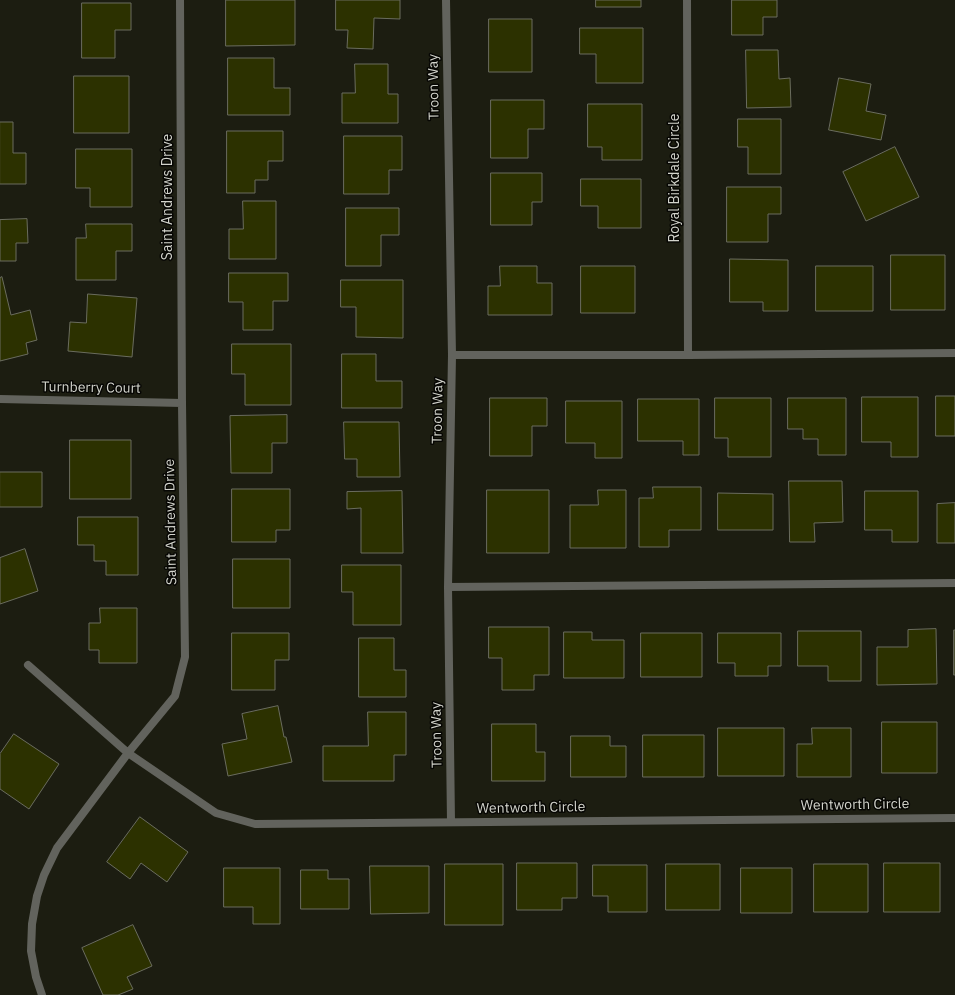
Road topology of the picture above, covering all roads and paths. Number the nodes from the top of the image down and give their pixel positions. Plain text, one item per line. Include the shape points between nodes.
1 (180, 0) edge
2 (446, 0) edge
3 (687, 0) edge
4 (955, 353) edge
5 (452, 355) junction
6 (688, 356) junction
7 (0, 399) edge
8 (182, 403) junction
9 (955, 583) edge
10 (448, 587) junction
11 (28, 665) dead end
12 (128, 753) junction
13 (955, 818) edge
14 (451, 822) junction
15 (42, 995) edge

1 - 8 street, Saint Andrews Drive
2 - 5 street, Troon Way
3 - 6 street, Royal Birkdale Circle
4 - 6 street
5 - 6 street
5 - 10 street, Troon Way
7 - 8 street, Turnberry Court
8 - 12 street, Saint Andrews Drive via 185,657 175,696
9 - 10 street
10 - 14 street, Troon Way
11 - 12 street, Wentworth Circle
12 - 14 street, Wentworth Circle via 216,813 255,824
12 - 15 street, Saint Andrews Drive via 57,848 44,875 32,924 31,951
13 - 14 street, Wentworth Circle

